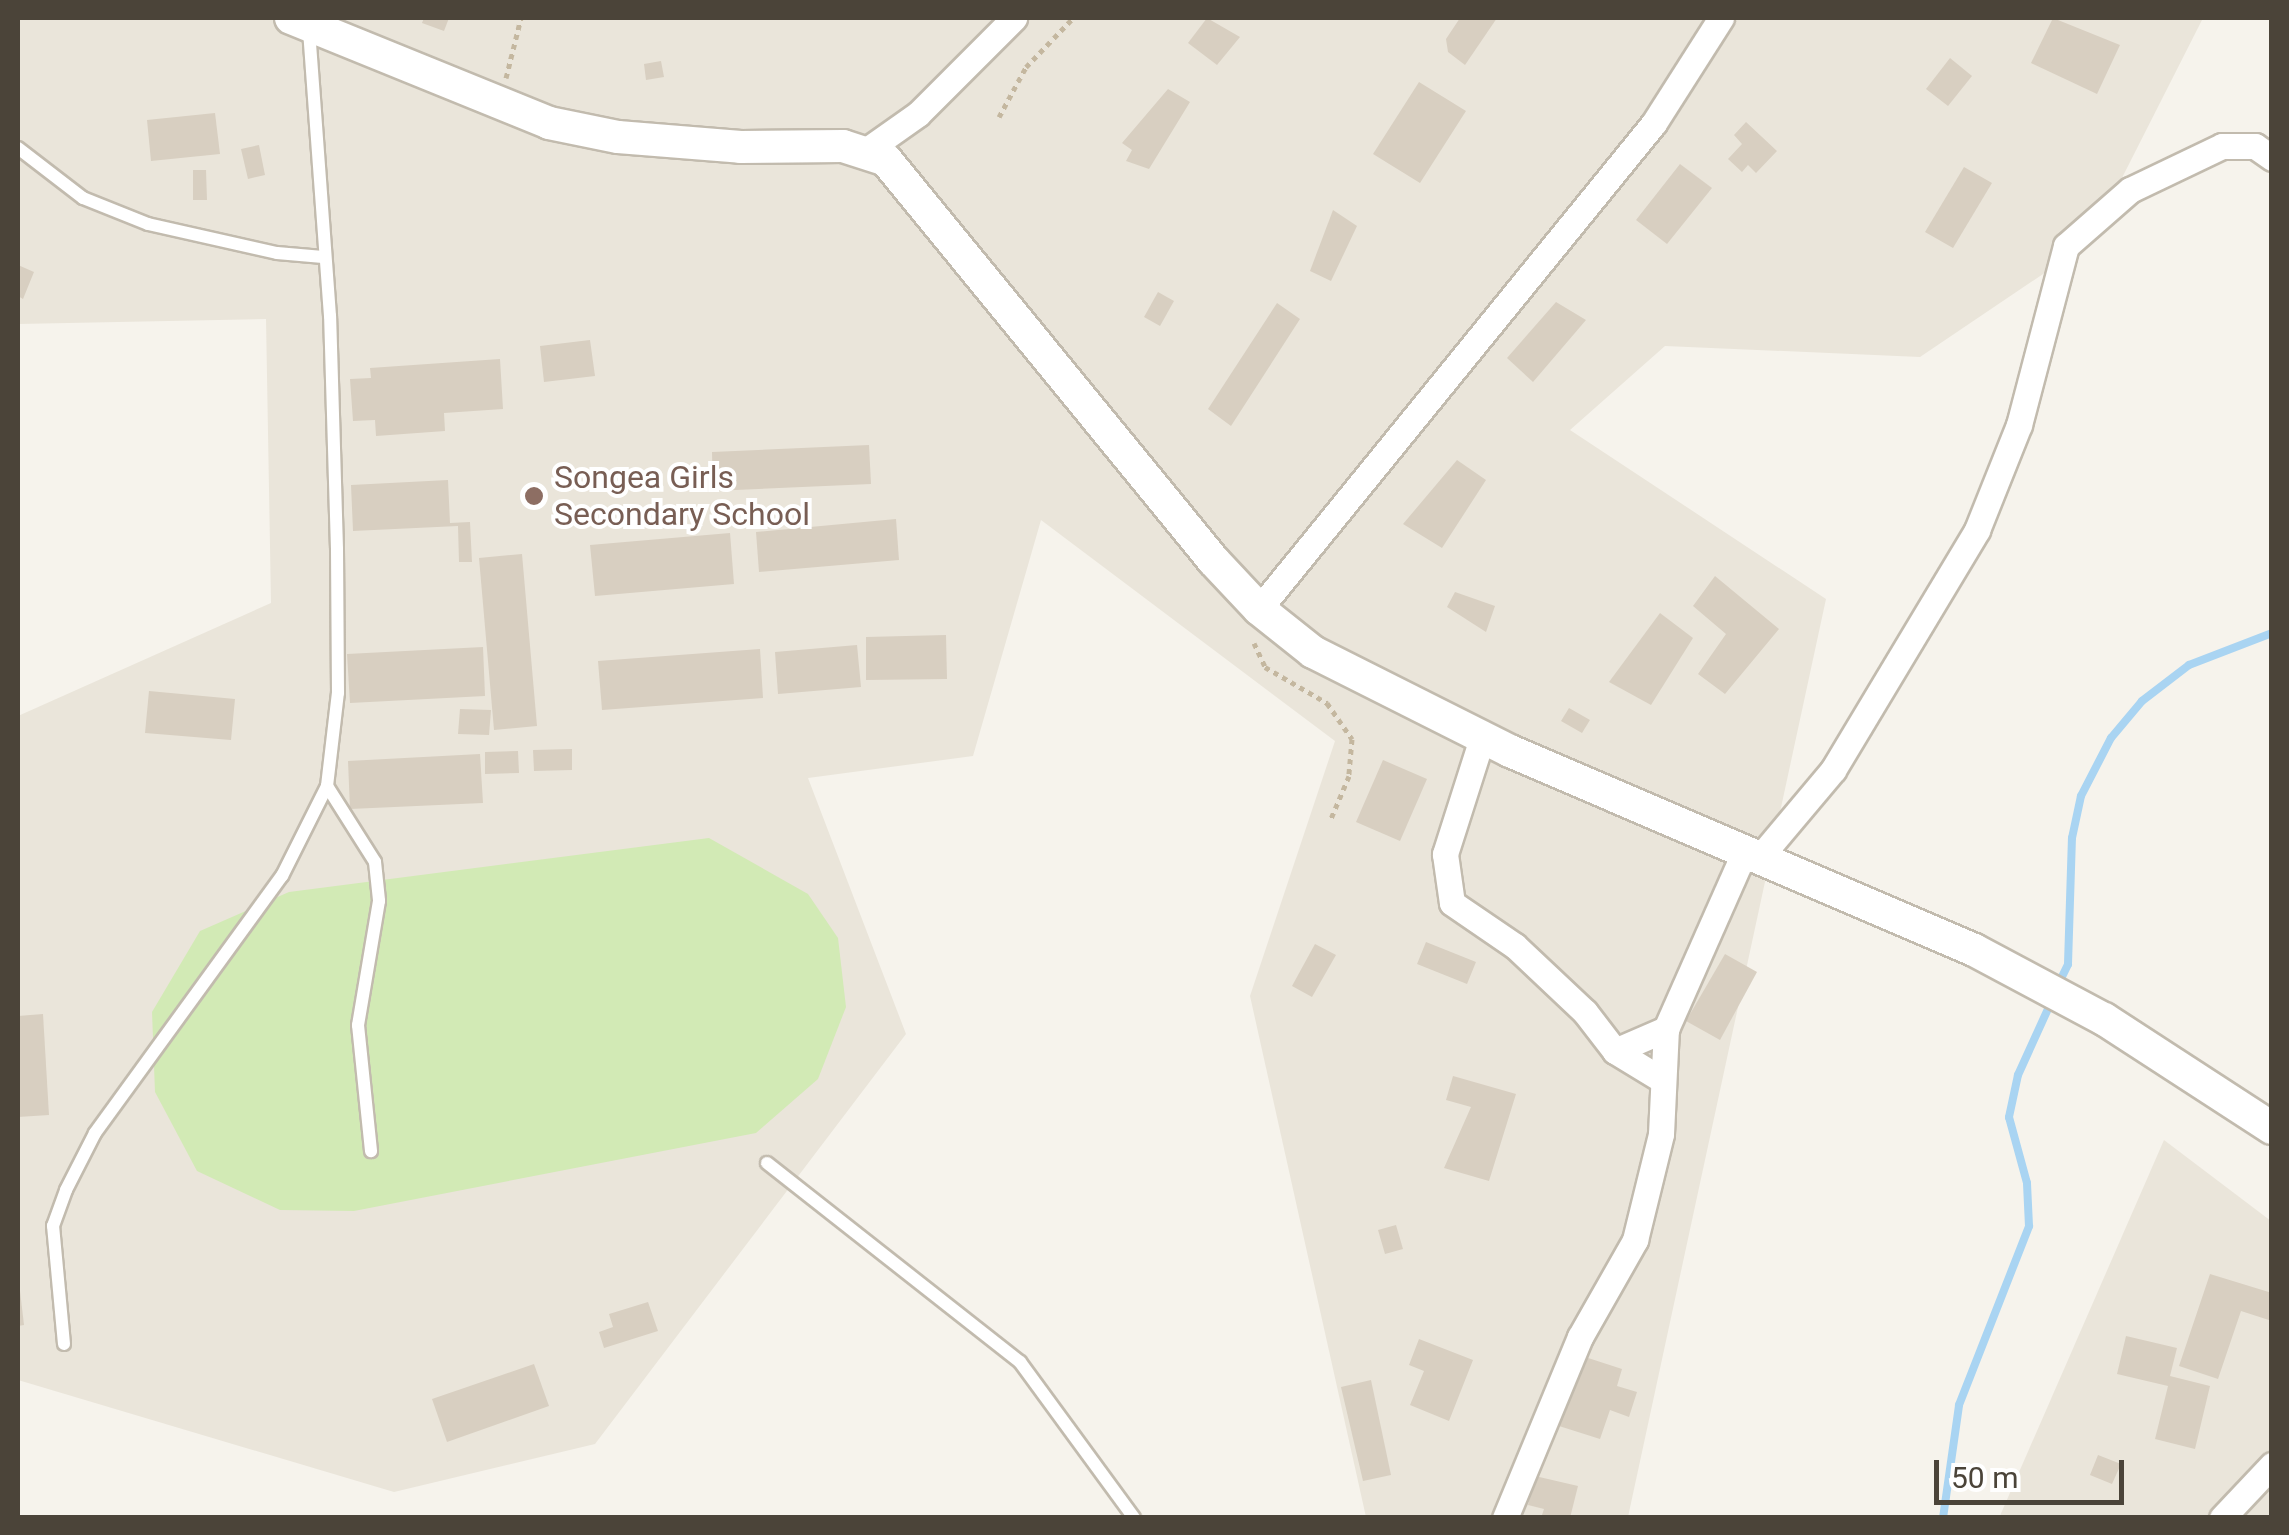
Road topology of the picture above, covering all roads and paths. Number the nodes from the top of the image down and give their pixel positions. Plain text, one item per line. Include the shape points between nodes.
1 (521, 18) edge
2 (1014, 18) edge
3 (1073, 18) edge
4 (1721, 18) edge
5 (300, 21) edge
6 (499, 106) junction
7 (999, 117) dead end
8 (18, 148) edge
9 (868, 150) junction
10 (2272, 158) edge
11 (324, 256) junction
12 (1260, 610) junction
13 (1482, 738) junction
14 (327, 786) junction
15 (1330, 820) dead end
16 (1752, 854) junction
17 (1666, 1029) junction
18 (1615, 1051) junction
19 (1658, 1078) junction
20 (2272, 1128) edge
21 (371, 1152) dead end
22 (767, 1163) dead end
23 (64, 1344) dead end
24 (2272, 1465) edge
25 (1134, 1518) edge
26 (1505, 1518) edge
27 (2222, 1518) edge

1 - 6 path
2 - 9 street via 918,114
3 - 7 path via 1026,67
4 - 12 street via 1654,123
5 - 6 street
5 - 11 lane
6 - 9 street via 618,137
8 - 11 lane via 83,198 148,224 276,253
9 - 12 street via 901,176
10 - 16 street via 2254,146 2212,150 2130,190 2066,246 2019,426 1977,530 1833,770
11 - 14 lane via 338,694
12 - 13 street via 1313,652
12 - 15 path via 1253,640 1266,668 1326,703 1352,740 1349,776
13 - 16 street
13 - 18 street via 1444,854 1452,903 1515,946 1585,1012
14 - 21 lane via 375,862 379,901 358,1025
14 - 23 lane via 282,876 95,1133 66,1190 53,1226 53,1282
16 - 17 street
16 - 20 street via 2012,970 2104,1020
17 - 18 street
17 - 19 street
18 - 19 street
19 - 26 street via 1661,1134 1636,1240 1580,1337
22 - 25 lane via 1020,1362
24 - 27 street

